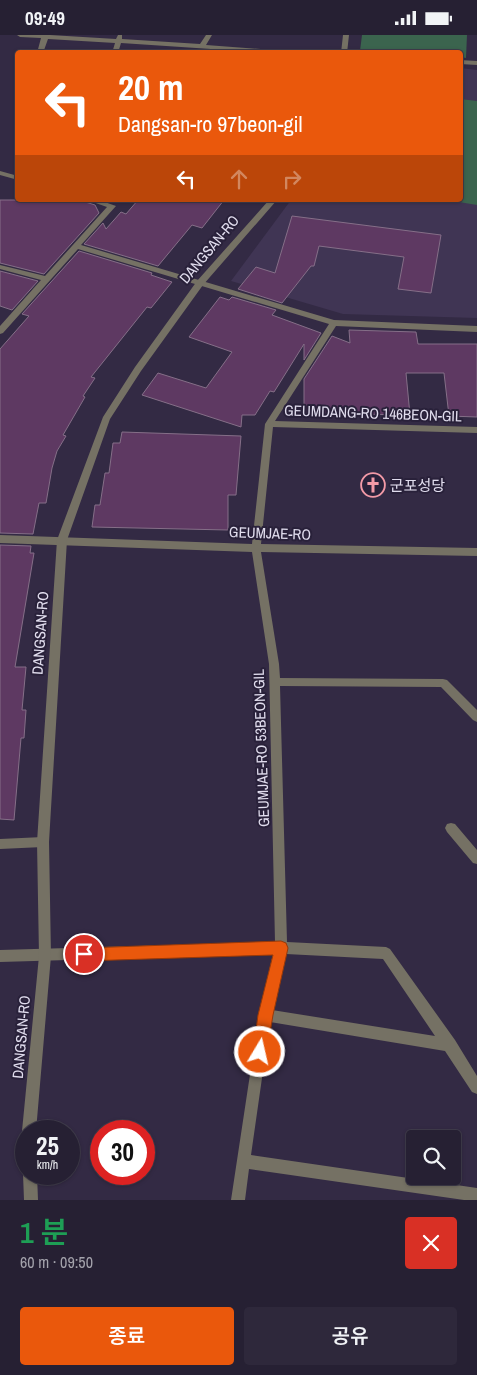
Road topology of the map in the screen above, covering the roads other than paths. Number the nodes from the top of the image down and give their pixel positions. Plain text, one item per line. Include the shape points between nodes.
1 (20, 35) edge
2 (209, 35) edge
3 (346, 35) edge
4 (45, 37) junction
5 (119, 38) edge
6 (202, 46) junction
7 (41, 50) edge
8 (264, 50) edge
9 (344, 50) edge
10 (463, 62) edge
11 (477, 63) edge
12 (0, 173) edge
13 (15, 177) edge
14 (98, 202) edge
15 (270, 202) edge
16 (77, 246) junction
17 (0, 267) edge
18 (47, 279) junction
19 (200, 283) junction
20 (334, 323) junction
21 (477, 329) edge
22 (0, 331) edge
23 (269, 423) junction
24 (477, 429) edge
25 (0, 539) edge
26 (62, 540) junction
27 (256, 548) junction
28 (477, 552) edge
29 (274, 682) junction
30 (477, 717) edge
31 (450, 828) dead end
32 (43, 842) junction
33 (0, 844) edge
34 (477, 859) edge
35 (281, 948) junction
36 (0, 956) edge
37 (45, 956) junction
38 (265, 1015) junction
39 (450, 1045) junction
40 (476, 1081) edge
41 (30, 1120) edge
42 (244, 1161) junction
43 (30, 1185) edge
44 (477, 1195) edge
45 (31, 1200) edge
46 (238, 1200) edge

1 - 4 street
2 - 6 street
3 - 9 street
4 - 5 street
4 - 7 street
5 - 6 street
6 - 8 street
10 - 11 street
12 - 13 street
14 - 16 street via 112,206
15 - 19 street, DANGSAN-RO
16 - 18 street
16 - 19 street
17 - 18 street
18 - 22 street
19 - 20 street
19 - 26 street, DANGSAN-RO via 106,419
20 - 21 street
20 - 23 street
23 - 24 street, GEUMDANG-RO 146BEON-GIL
23 - 27 street, GEUMJAE-RO 53BEON-GIL
25 - 26 street, GEUMJAE-RO
26 - 27 street, GEUMJAE-RO
26 - 32 street, DANGSAN-RO
27 - 28 street, GEUMJAE-RO
27 - 29 street, GEUMJAE-RO 53BEON-GIL
29 - 30 street via 444,683
29 - 35 street, GEUMJAE-RO 53BEON-GIL
31 - 34 street
32 - 33 street
32 - 37 street, DANGSAN-RO
35 - 37 street
35 - 38 street, GEUMJAE-RO 53BEON-GIL
35 - 39 street via 386,953
36 - 37 street
37 - 41 street, DANGSAN-RO
38 - 39 street
38 - 42 street, GEUMJAE-RO 53BEON-GIL
39 - 40 street
42 - 44 street
42 - 46 street, GEUMJAE-RO 53BEON-GIL
43 - 45 street

